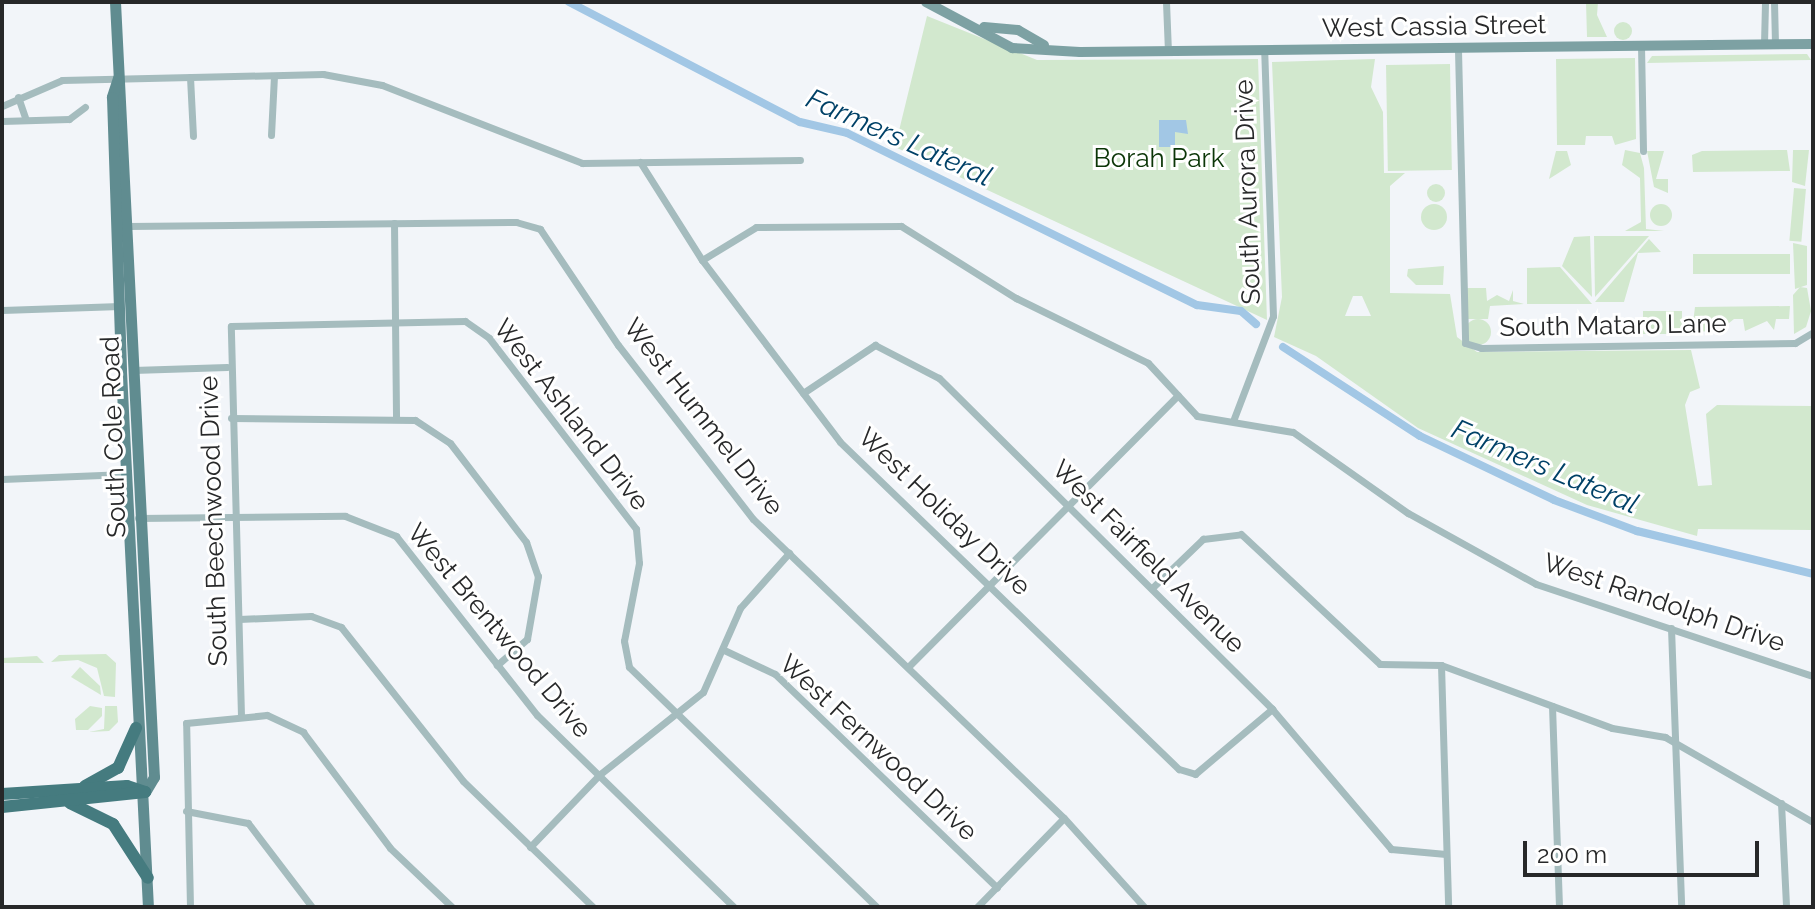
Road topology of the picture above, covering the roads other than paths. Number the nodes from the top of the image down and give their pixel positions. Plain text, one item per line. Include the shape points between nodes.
1 (115, 2) edge
2 (926, 2) edge
3 (1166, 2) edge
4 (1765, 2) edge
5 (1774, 2) edge
6 (967, 24) junction
7 (1769, 44) junction
8 (1813, 44) edge
9 (1641, 46) junction
10 (1055, 49) junction
11 (1458, 50) junction
12 (1168, 51) junction
13 (1264, 51) junction
14 (274, 76) junction
15 (190, 77) junction
16 (118, 78) junction
17 (18, 97) junction
18 (2, 106) edge
19 (85, 107) dead end
20 (26, 120) junction
21 (2, 121) edge
22 (271, 135) dead end
23 (193, 136) dead end
24 (1643, 151) dead end
25 (800, 160) dead end
26 (640, 162) junction
27 (394, 223) junction
28 (128, 226) junction
29 (702, 260) junction
30 (125, 306) junction
31 (2, 310) edge
32 (395, 320) junction
33 (231, 326) joint
34 (1813, 332) edge
35 (227, 367) junction
36 (133, 370) junction
37 (803, 393) junction
38 (122, 394) junction
39 (1178, 395) junction
40 (135, 418) junction
41 (231, 418) junction
42 (396, 418) junction
43 (1233, 421) junction
44 (126, 474) junction
45 (2, 479) edge
46 (1068, 505) junction
47 (133, 518) junction
48 (234, 518) junction
49 (789, 553) junction
50 (991, 583) junction
51 (1152, 588) junction
52 (239, 619) junction
53 (1671, 628) junction
54 (724, 650) junction
55 (497, 665) junction
56 (1441, 665) junction
57 (908, 667) junction
58 (1813, 676) edge
59 (1552, 706) junction
60 (1272, 709) junction
61 (241, 716) junction
62 (679, 716) junction
63 (136, 728) junction
64 (1675, 743) junction
65 (599, 775) junction
66 (78, 789) junction
67 (145, 792) junction
68 (2, 794) edge
69 (63, 801) junction
70 (1781, 803) junction
71 (2, 807) edge
72 (186, 811) junction
73 (1064, 818) junction
74 (1813, 822) edge
75 (530, 847) junction
76 (1446, 854) junction
77 (148, 878) junction
78 (997, 888) junction
79 (148, 907) edge
80 (190, 907) edge
81 (312, 907) edge
82 (451, 907) edge
83 (593, 907) edge
84 (734, 907) edge
85 (877, 907) edge
86 (977, 907) edge
87 (1144, 907) edge
88 (1448, 907) edge
89 (1559, 907) edge
90 (1681, 907) edge
91 (1786, 907) edge

1 - 16 main road, South Cole Road
2 - 6 street, West Cassia Street
3 - 12 street
4 - 7 street
5 - 7 street
6 - 10 street via 1018,30
6 - 10 street, West Cassia Street via 1012,48
7 - 8 street, West Cassia Street
7 - 9 street, West Cassia Street
9 - 11 street, West Cassia Street
9 - 24 street
10 - 12 street, West Cassia Street
11 - 13 street, West Cassia Street
11 - 34 street, South Mataro Lane via 1465,343 1481,348 1795,343
12 - 13 street, West Cassia Street
13 - 43 street, South Aurora Drive via 1273,316
14 - 15 street
14 - 22 street
14 - 26 street via 349,76 569,159
15 - 16 street
15 - 23 street
16 - 17 street via 62,80
16 - 28 main road, South Cole Road
16 - 30 main road, South Cole Road via 112,97
17 - 18 street
17 - 20 street
19 - 20 street via 69,119
20 - 21 street
25 - 26 street
26 - 29 street, West Holiday Drive
27 - 28 street, West Hummel Drive
27 - 32 street
27 - 49 street, West Hummel Drive via 516,222 540,229 618,345 753,519
28 - 30 main road, South Cole Road
29 - 37 street, West Holiday Drive
29 - 39 street, West Randolph Drive via 756,227 901,226 1016,298 1148,363
30 - 31 street
30 - 36 main road, South Cole Road
30 - 38 main road, South Cole Road
32 - 33 street, West Ashland Drive
32 - 42 street
32 - 62 street, West Ashland Drive via 454,319 483,331 628,514 640,544 625,659
33 - 35 street, South Beechwood Drive
35 - 36 street
35 - 41 street, South Beechwood Drive
36 - 40 main road, South Cole Road
37 - 46 street, West Fairfield Avenue via 858,350 894,351 948,385
37 - 50 street, West Holiday Drive via 840,442
38 - 40 main road
38 - 44 main road, South Cole Road
39 - 43 street, West Randolph Drive via 1197,416
39 - 46 street
40 - 47 main road, South Cole Road
41 - 42 street
41 - 48 street, South Beechwood Drive
42 - 55 street via 415,420 450,443 532,553 538,576 531,631
43 - 53 street, West Randolph Drive via 1293,432 1408,513 1536,584
44 - 45 street
44 - 47 main road, South Cole Road
46 - 50 street
46 - 51 street, West Fairfield Avenue
47 - 48 street, West Brentwood Drive
47 - 63 main road, South Cole Road
47 - 67 main road, South Cole Road via 154,777
48 - 52 street, South Beechwood Drive
48 - 55 street, West Brentwood Drive via 345,516 376,523 404,545
49 - 54 street via 746,599
49 - 57 street, West Hummel Drive
50 - 57 street
50 - 60 street, West Holiday Drive via 1186,774 1201,770
51 - 56 street via 1203,539 1241,534 1380,664
51 - 60 street, West Fairfield Avenue
52 - 61 street, South Beechwood Drive
52 - 75 street via 311,616 341,627 463,781
53 - 58 street, West Randolph Drive
53 - 64 street
54 - 62 street via 710,684
54 - 78 street, West Fernwood Drive via 775,674
55 - 65 street, West Brentwood Drive
56 - 59 street
56 - 76 street
57 - 73 street, West Hummel Drive
59 - 64 street
59 - 89 street
60 - 76 street, West Fairfield Avenue via 1391,849
61 - 72 street via 186,723
61 - 82 street via 281,718 303,732 390,848
62 - 65 street
62 - 85 street, West Ashland Drive
63 - 66 highway via 118,768
63 - 67 main road, South Cole Road
64 - 70 street
64 - 90 street
65 - 75 street
65 - 84 street, West Brentwood Drive
66 - 67 highway
66 - 68 highway
67 - 69 highway
67 - 77 main road, South Cole Road
69 - 71 highway
69 - 77 highway via 113,824
70 - 74 street
70 - 91 street
72 - 80 street
72 - 81 street via 248,823
73 - 78 street
73 - 87 street, West Hummel Drive
75 - 83 street
76 - 88 street
77 - 79 main road, South Cole Road
78 - 86 street

